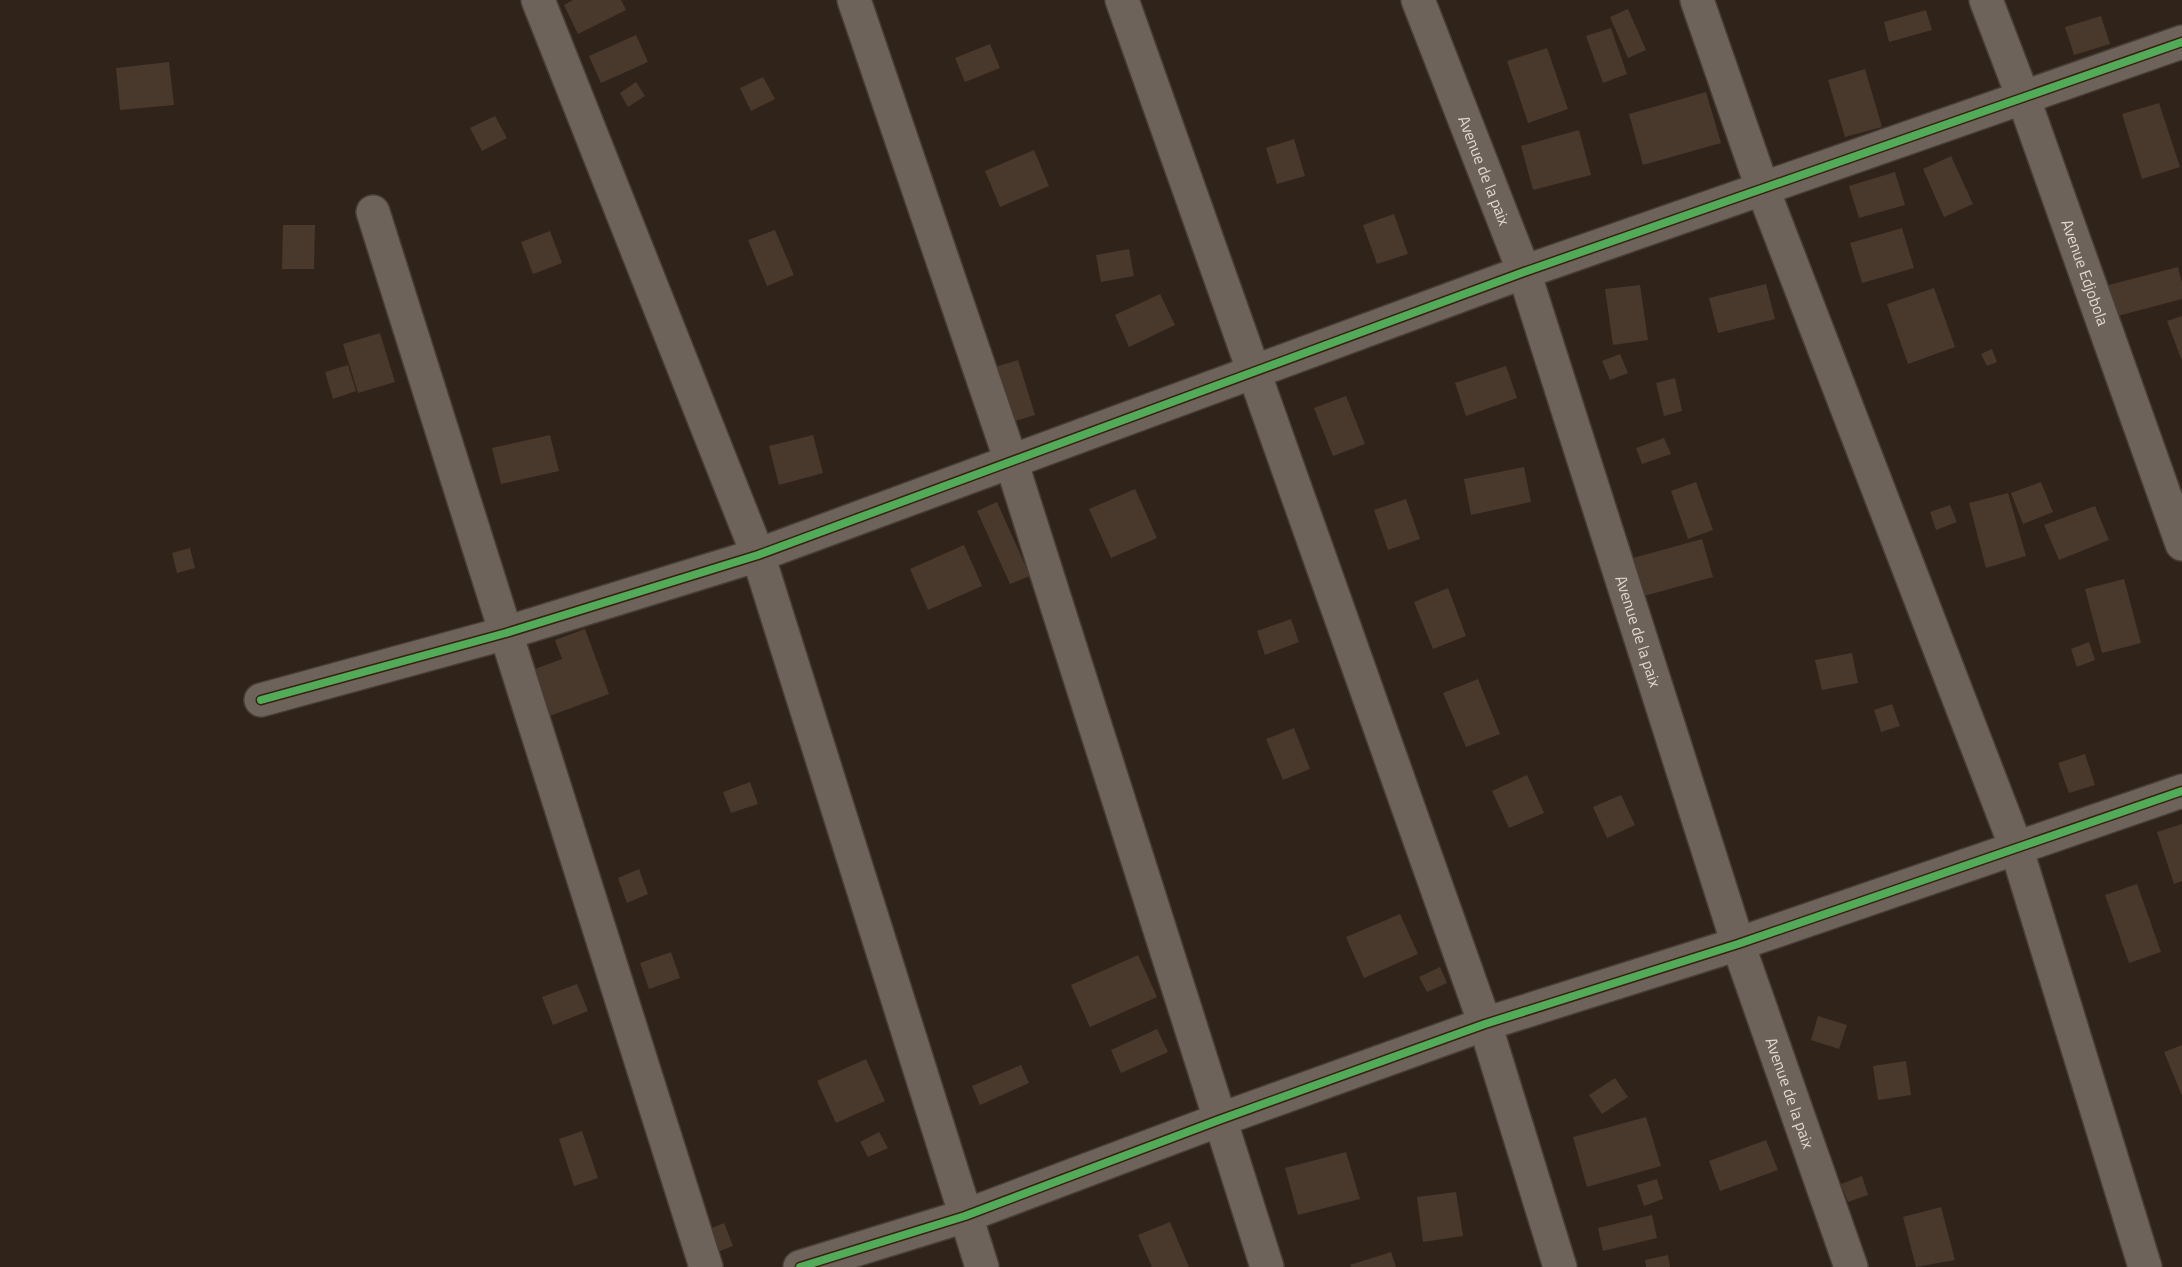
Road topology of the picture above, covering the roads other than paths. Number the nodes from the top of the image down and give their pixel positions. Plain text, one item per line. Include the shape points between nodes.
1 (538, 0) edge
2 (854, 0) edge
3 (1122, 0) edge
4 (1418, 0) edge
5 (1697, 0) edge
6 (1986, 0) edge
7 (2182, 42) edge
8 (2024, 97) junction
9 (1762, 186) junction
10 (373, 212) dead end
11 (1524, 272) junction
12 (1253, 372) junction
13 (1011, 461) junction
14 (2182, 544) edge
15 (758, 555) junction
16 (506, 633) junction
17 (261, 700) dead end
18 (2182, 791) edge
19 (2016, 847) junction
20 (1738, 944) junction
21 (1485, 1024) junction
22 (1219, 1119) junction
23 (965, 1216) junction
24 (706, 1267) edge
25 (800, 1267) edge
26 (982, 1267) edge
27 (1267, 1267) edge
28 (1560, 1267) edge
29 (1851, 1267) edge
30 (2145, 1267) edge

1 - 15 street
2 - 13 street
3 - 12 street
4 - 11 street, Avenue de la paix
5 - 9 street
6 - 8 street, Avenue Edjobola
7 - 8 street
8 - 9 street
8 - 14 street, Avenue Edjobola
9 - 11 street
9 - 19 street
10 - 16 street
11 - 12 street
11 - 20 street, Avenue de la paix
12 - 13 street
12 - 21 street
13 - 15 street
13 - 22 street
15 - 16 street
15 - 23 street
16 - 17 street
16 - 24 street
18 - 19 street
19 - 20 street
19 - 30 street
20 - 21 street
20 - 29 street, Avenue de la paix
21 - 22 street
21 - 28 street
22 - 23 street
22 - 27 street
23 - 25 street
23 - 26 street

